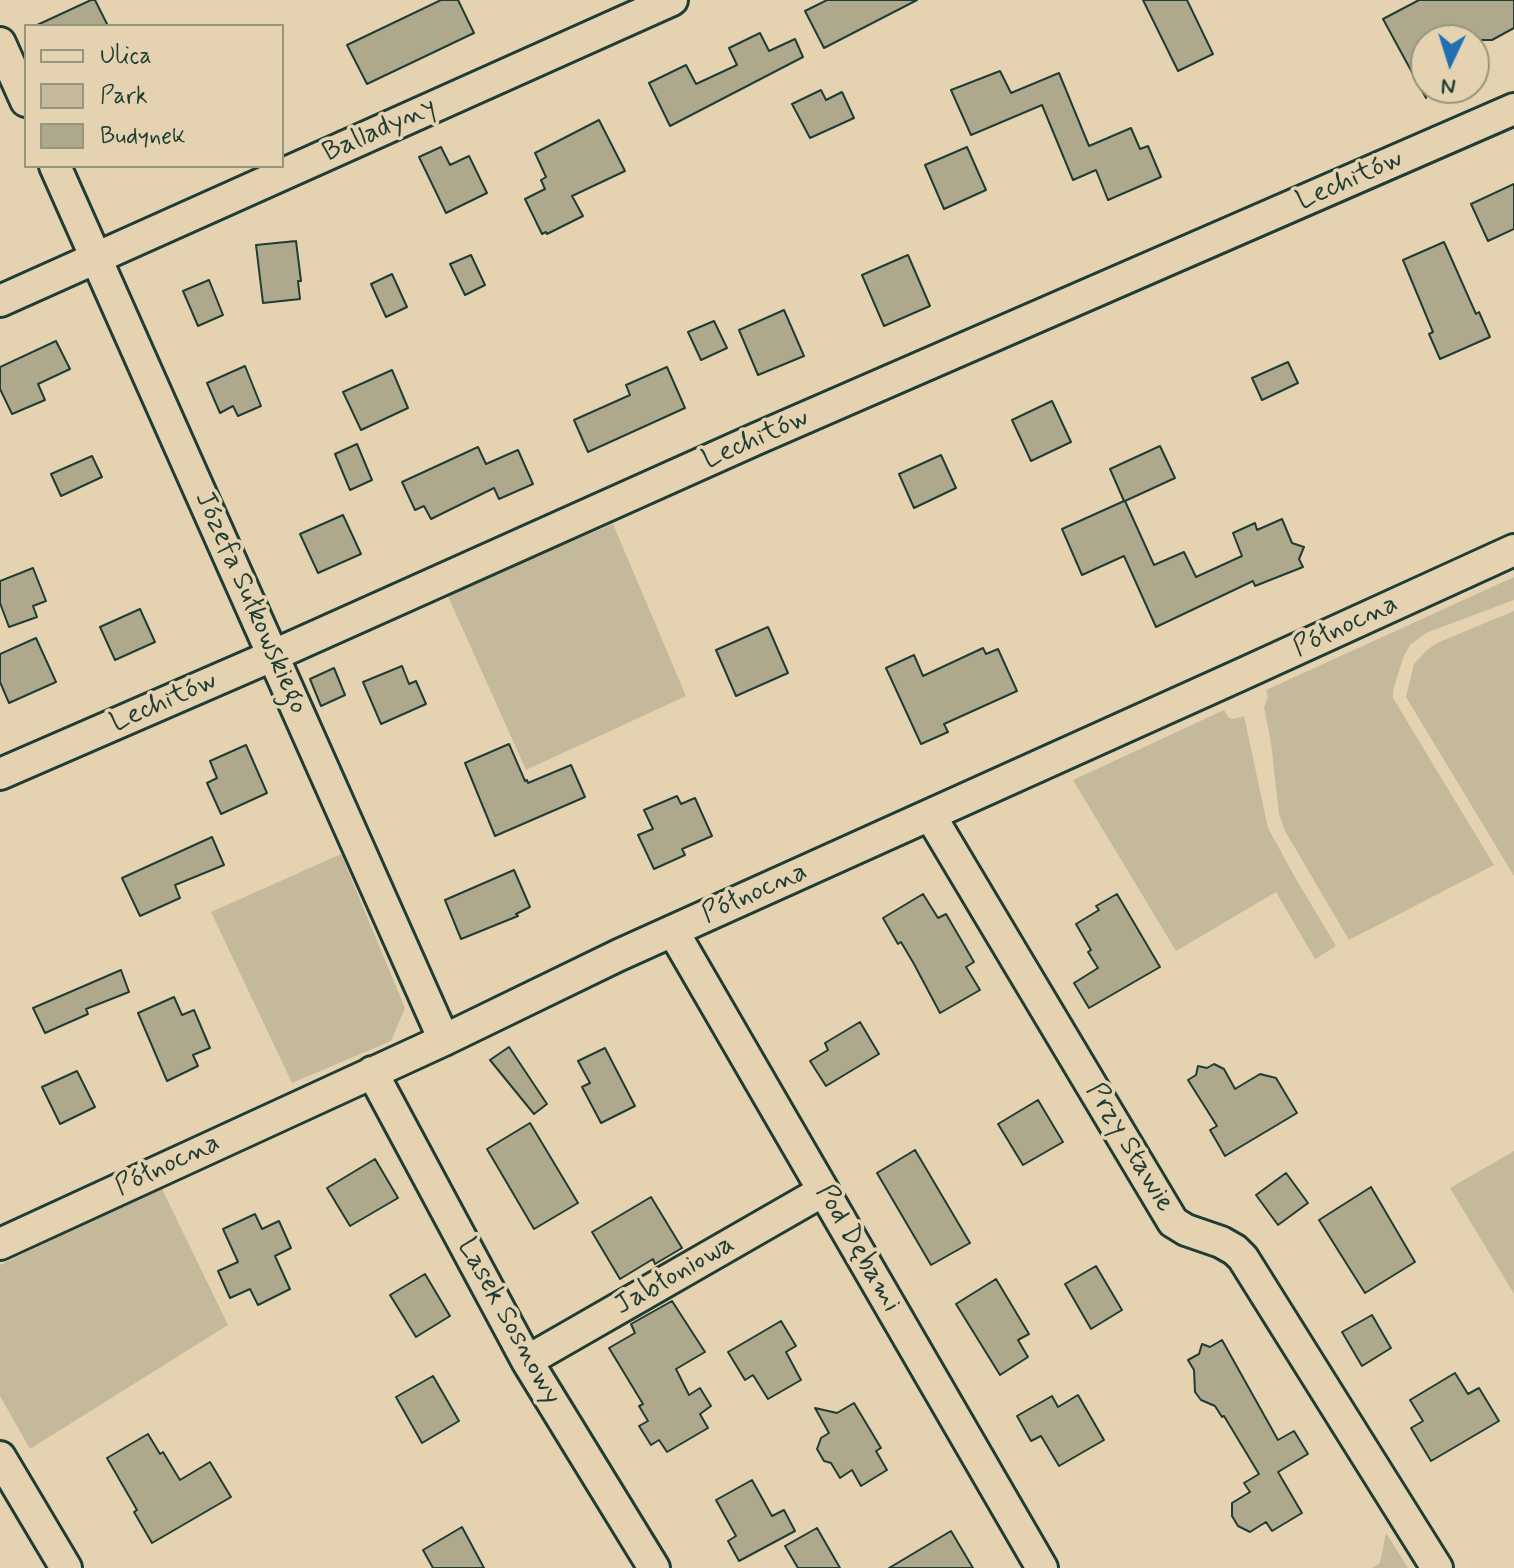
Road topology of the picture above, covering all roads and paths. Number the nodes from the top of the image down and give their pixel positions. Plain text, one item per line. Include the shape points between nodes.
1 (672, 0) edge
2 (0, 43) edge
3 (24, 97) edge
4 (1514, 109) edge
5 (56, 168) edge
6 (95, 258) junction
7 (0, 301) edge
8 (1514, 550) edge
9 (274, 655) junction
10 (0, 774) edge
11 (930, 815) junction
12 (673, 931) junction
13 (444, 1040) junction
14 (372, 1072) junction
15 (823, 1191) junction
16 (0, 1244) edge
17 (527, 1361) junction
18 (0, 1457) edge
19 (66, 1568) edge
20 (654, 1568) edge
21 (1042, 1568) edge
22 (1437, 1568) edge

1 - 6 street, Balladyny
2 - 3 street
4 - 9 street, Lechitów
5 - 6 street, Józefa Sułkowskiego
6 - 7 street, Balladyny
6 - 9 street, Józefa Sułkowskiego
8 - 11 street, Północna
9 - 10 street, Lechitów
9 - 13 street, Józefa Sułkowskiego
11 - 12 street, Północna
11 - 22 street, Przy Stawie via 1173,1222 1221,1242 1243,1258
12 - 13 street, Północna
12 - 15 street, Pod Dębami
13 - 14 street, Północna
14 - 16 street, Północna
14 - 17 street, Lasek Sosnowy
15 - 17 street, Jabłoniowa
15 - 21 street, Pod Dębami
17 - 20 street, Lasek Sosnowy
18 - 19 street

